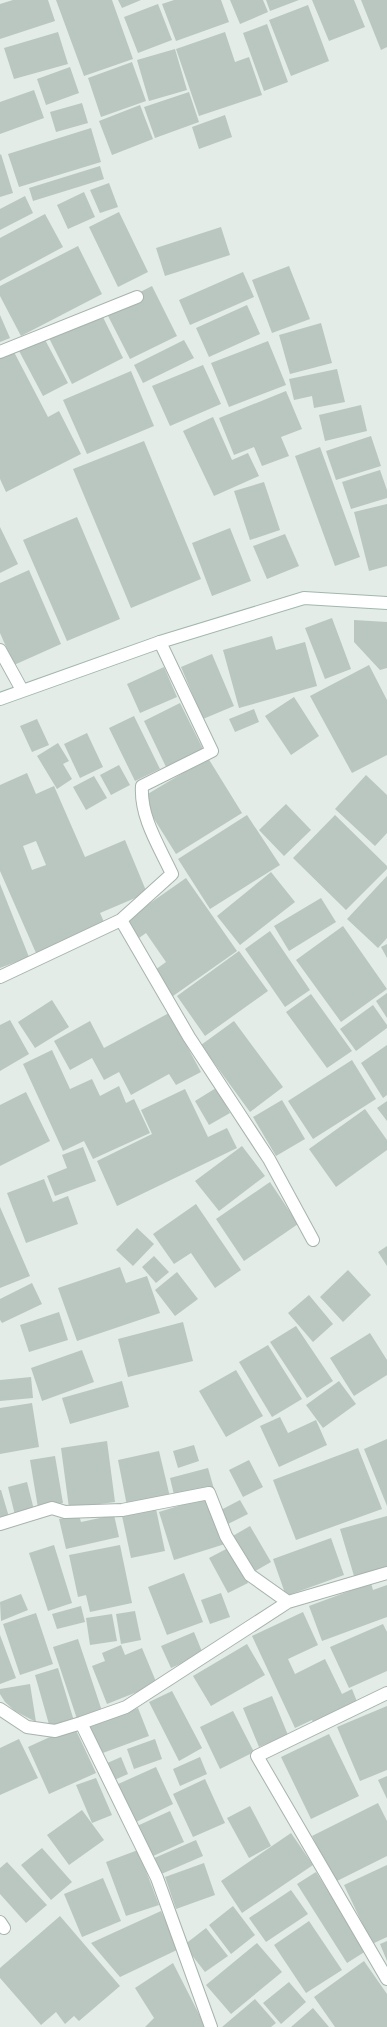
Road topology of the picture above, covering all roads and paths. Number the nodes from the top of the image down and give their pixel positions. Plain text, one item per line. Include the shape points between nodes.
1 (137, 297) dead end
2 (1, 347) edge
3 (387, 603) edge
4 (160, 642) junction
5 (0, 650) edge
6 (22, 690) junction
7 (0, 699) edge
8 (121, 920) junction
9 (0, 977) edge
10 (313, 1240) dead end
11 (0, 1524) edge
12 (387, 1573) edge
13 (288, 1602) junction
14 (387, 1693) edge
15 (0, 1709) edge
16 (81, 1723) junction
17 (387, 1979) edge
18 (211, 2027) edge

1 - 2 street
3 - 4 street via 304,598
4 - 6 street
4 - 8 street via 212,751 142,786 143,811 172,874
5 - 6 street
6 - 7 street
8 - 9 street
8 - 10 street via 189,1037 269,1159
11 - 13 street via 52,1508 65,1512 122,1510 209,1494 226,1536 250,1575
12 - 13 street
13 - 16 street via 126,1707
14 - 17 street via 257,1756
15 - 16 street via 27,1727 56,1732
16 - 18 street via 157,1878

